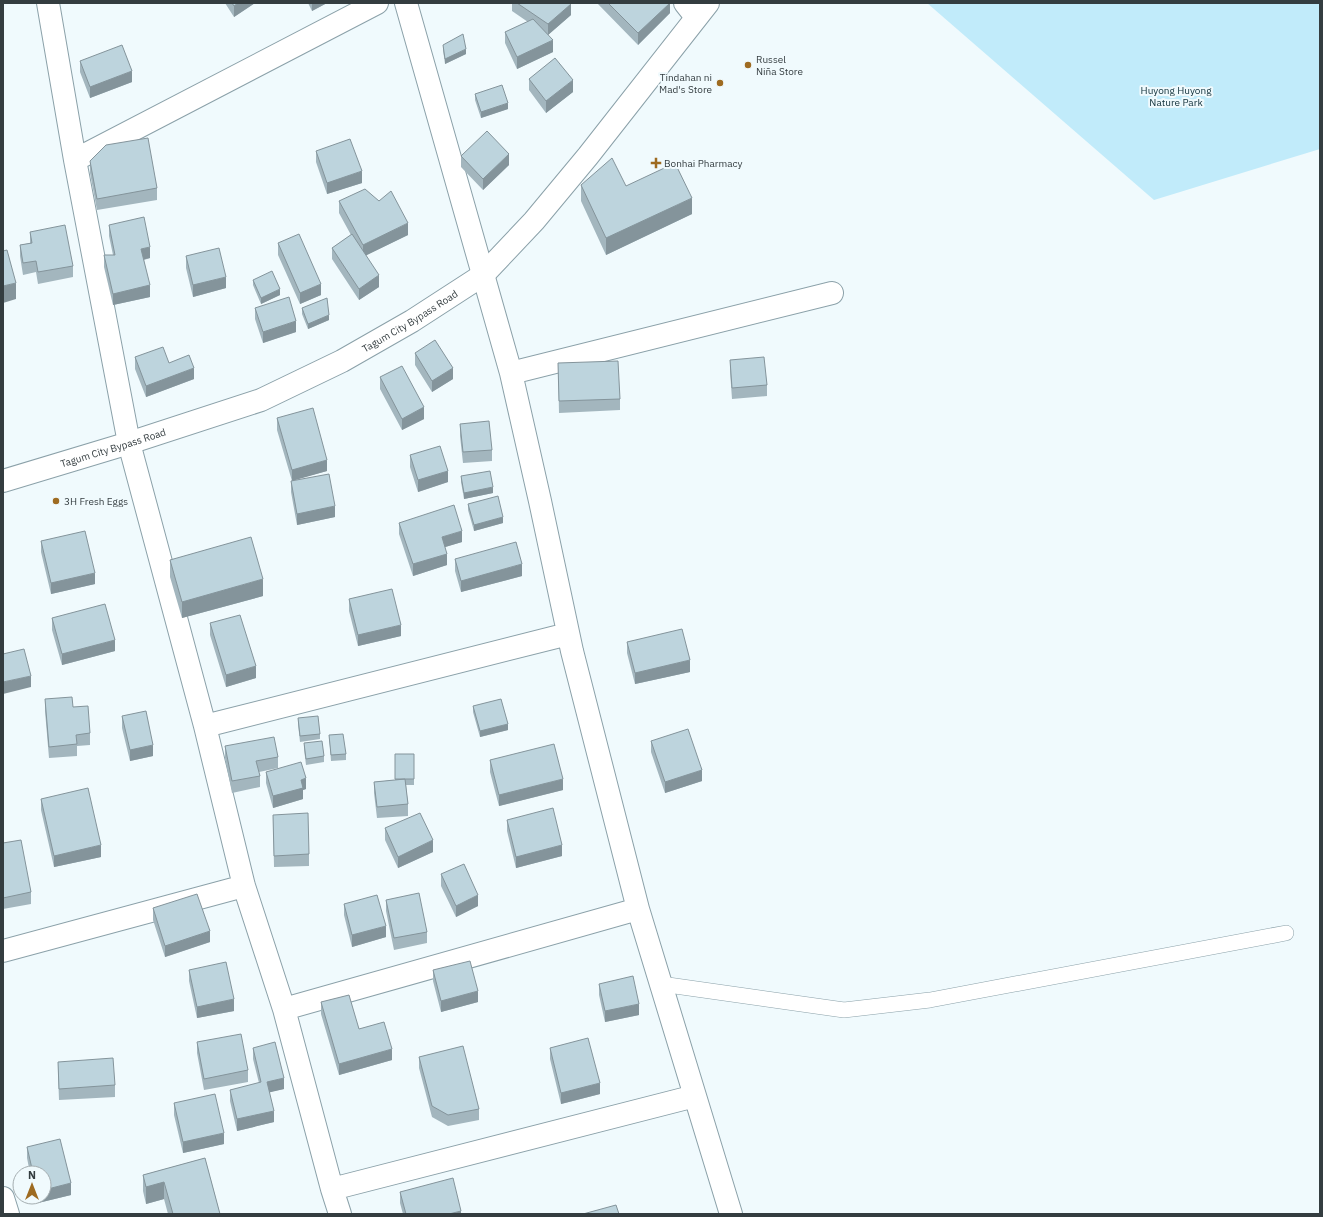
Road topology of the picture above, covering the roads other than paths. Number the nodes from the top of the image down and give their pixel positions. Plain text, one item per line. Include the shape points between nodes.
1 (48, 3) edge
2 (377, 3) edge
3 (406, 3) edge
4 (696, 8) edge
5 (75, 160) junction
6 (483, 275) junction
7 (832, 293) dead end
8 (511, 373) junction
9 (129, 443) junction
10 (3, 481) edge
11 (568, 634) junction
12 (205, 726) junction
13 (244, 886) junction
14 (638, 909) junction
15 (1286, 933) dead end
16 (3, 951) edge
17 (661, 984) junction
18 (284, 1009) junction
19 (695, 1096) junction
20 (332, 1189) junction
21 (3, 1198) edge
22 (8, 1214) edge
23 (340, 1214) edge
24 (731, 1214) edge

1 - 5 street
2 - 5 street
3 - 6 street
4 - 6 street, Tagum City Bypass Road via 588,156 534,221
5 - 9 street
6 - 8 street
6 - 9 street, Tagum City Bypass Road via 412,321 348,357 261,400
7 - 8 street
8 - 11 street
9 - 10 street, Tagum City Bypass Road
9 - 12 street
11 - 12 street
11 - 14 street
12 - 13 street
13 - 16 street
13 - 18 street
14 - 17 street
14 - 18 street
15 - 17 lane via 930,1000 844,1010
17 - 19 street
18 - 20 street
19 - 20 street
19 - 24 street
20 - 23 street
21 - 22 street

